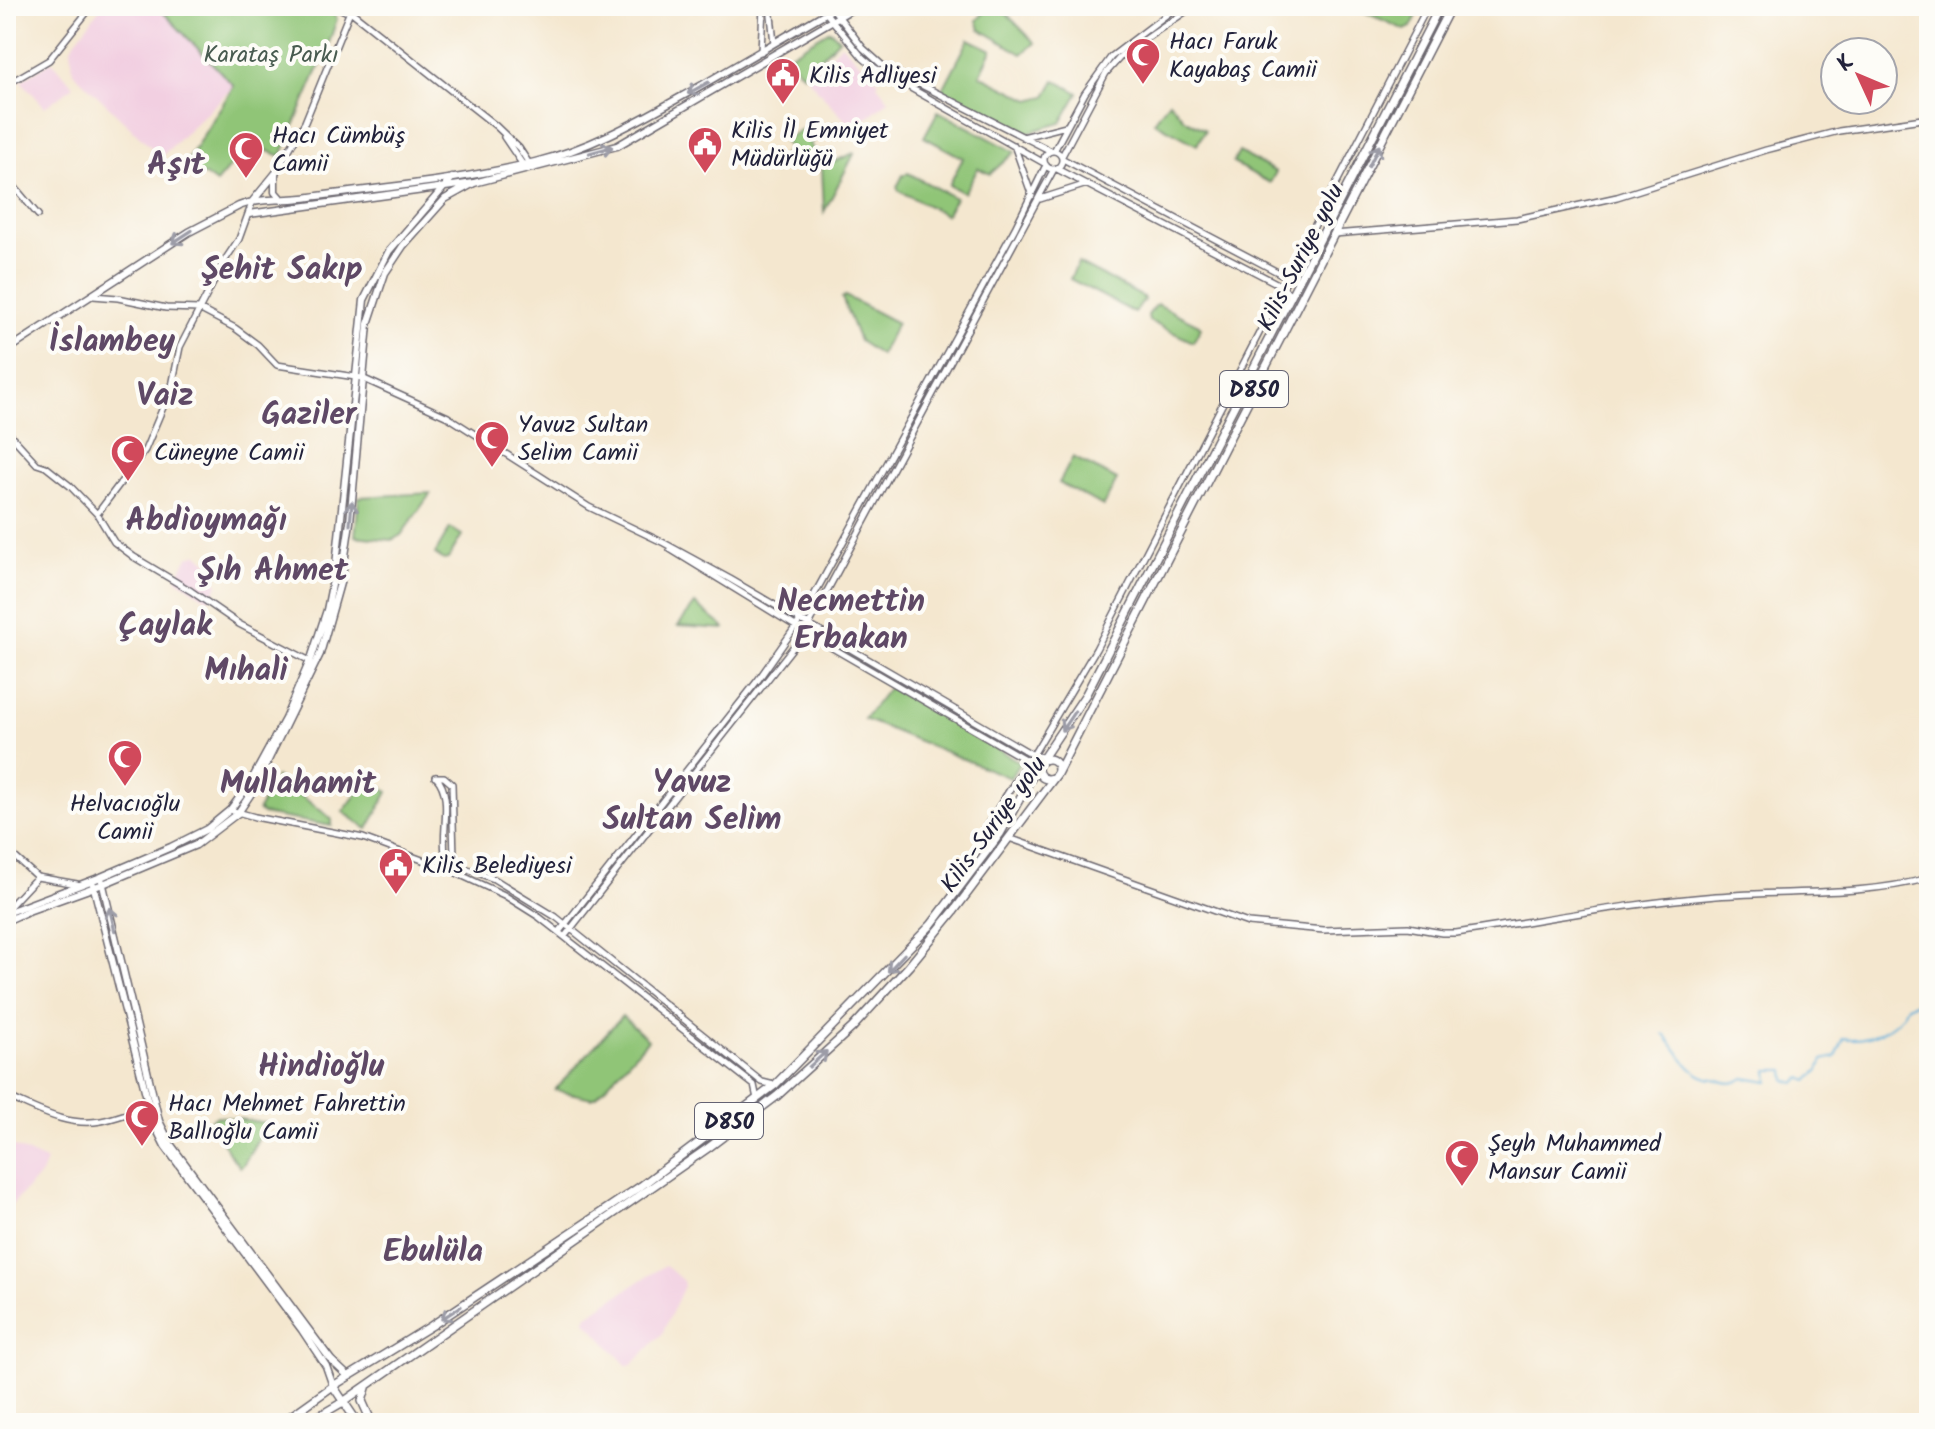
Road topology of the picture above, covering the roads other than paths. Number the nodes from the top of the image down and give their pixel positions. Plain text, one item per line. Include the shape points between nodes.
1 (92, 6) edge
2 (335, 6) edge
3 (344, 6) edge
4 (763, 6) edge
5 (770, 6) edge
6 (857, 6) edge
7 (1178, 6) edge
8 (1194, 6) edge
9 (1428, 6) edge
10 (1440, 6) edge
11 (1451, 6) edge
12 (836, 7) edge
13 (351, 9) edge
14 (826, 13) junction
15 (839, 17) junction
16 (831, 21) junction
17 (774, 44) junction
18 (761, 52) junction
19 (6, 85) edge
20 (1929, 118) edge
21 (1067, 126) junction
22 (1023, 137) junction
23 (1013, 144) junction
24 (1052, 151) junction
25 (1062, 157) junction
26 (1045, 164) junction
27 (527, 166) junction
28 (1055, 169) junction
29 (6, 172) edge
30 (275, 174) junction
31 (452, 178) junction
32 (425, 182) junction
33 (474, 183) junction
34 (1088, 184) junction
35 (445, 188) junction
36 (426, 190) junction
37 (1032, 196) junction
38 (282, 200) junction
39 (442, 202) junction
40 (252, 203) junction
41 (1037, 203) junction
42 (429, 204) junction
43 (249, 214) junction
44 (38, 215) dead end
45 (1334, 234) junction
46 (1287, 277) junction
47 (1300, 280) junction
48 (1282, 286) junction
49 (93, 296) junction
50 (1291, 298) junction
51 (199, 309) junction
52 (6, 351) edge
53 (358, 377) junction
54 (6, 430) edge
55 (97, 514) junction
56 (664, 543) junction
57 (801, 619) junction
58 (809, 624) junction
59 (796, 626) junction
60 (805, 632) junction
61 (310, 661) junction
62 (1033, 755) junction
63 (1028, 761) junction
64 (1042, 765) junction
65 (1057, 774) junction
66 (230, 810) junction
67 (238, 813) junction
68 (984, 830) dead end
69 (1009, 838) junction
70 (6, 849) edge
71 (457, 865) junction
72 (452, 871) junction
73 (37, 877) junction
74 (1929, 878) edge
75 (102, 881) junction
76 (112, 881) junction
77 (93, 884) junction
78 (84, 888) junction
79 (107, 896) junction
80 (98, 901) junction
81 (7, 912) edge
82 (6, 921) edge
83 (564, 924) junction
84 (571, 929) junction
85 (559, 932) junction
86 (565, 936) junction
87 (775, 1085) junction
88 (6, 1096) edge
89 (757, 1099) junction
90 (152, 1107) junction
91 (348, 1376) junction
92 (369, 1383) junction
93 (333, 1386) junction
94 (358, 1392) junction
95 (362, 1401) junction
96 (343, 1402) junction
97 (281, 1423) edge
98 (307, 1423) edge
99 (358, 1423) edge
100 (372, 1423) edge

1 - 19 street via 49,60
2 - 13 street
3 - 13 street
4 - 18 street
5 - 17 street
6 - 15 main road
7 - 21 street via 1111,57
8 - 25 street via 1122,55 1106,73
9 - 46 street
10 - 47 highway, D850
45 -> 11 highway, Kilis-Suriye yolu / D850
12 - 14 main road
12 - 15 street
13 - 27 street via 496,126 519,148
13 - 30 street via 305,122
14 - 16 street
14 - 17 main road
15 - 16 main road
15 - 22 street via 882,65
16 - 23 street via 875,68
27 -> 16 main road via 617,146
17 - 18 main road
18 -> 27 main road via 605,139
20 - 45 street via 1839,131 1617,197 1517,219
21 - 22 street
21 - 24 street
22 - 24 street
23 - 26 street
23 - 37 street
24 - 25 street
24 - 26 street
25 - 28 street
25 - 46 street
26 - 28 street
26 - 37 street
27 - 31 main road
27 - 33 main road
28 - 34 street
28 - 41 street
29 - 44 street
30 - 38 main road via 275,192
30 - 40 main road
31 - 32 main road
31 - 35 main road
32 - 36 main road
32 - 38 main road
33 - 35 main road
33 - 39 main road
34 - 41 street
34 - 48 street
35 - 36 main road
35 - 39 main road
35 - 42 main road
36 - 42 main road
36 - 43 main road
37 - 57 street
38 - 40 main road
39 - 53 main road via 385,273
40 - 43 street
40 -> 49 main road via 189,232
41 - 58 street
42 - 53 main road via 389,251 368,291
43 - 51 street
45 - 65 highway, Kilis-Suriye yolu / D850
46 - 47 street
46 - 48 street
47 - 50 highway, D850
48 - 50 street
48 - 62 street via 1096,649
49 - 51 street
49 - 52 main road
50 -> 64 highway, D850 via 1086,694
51 - 53 street via 235,328 277,365
51 - 55 street via 180,347 172,386 145,450
53 - 56 street via 448,417 589,507
53 - 61 main road via 336,565
67 -> 53 main road via 307,685 328,634 350,522
54 - 55 street
55 - 61 street via 114,542 134,557 239,624
56 - 57 street
56 - 59 street
57 - 58 street
57 - 59 street
58 - 60 street
58 - 62 street
59 - 60 street
59 - 83 street
60 - 63 street
60 - 84 street
61 - 66 main road via 285,719
62 - 64 street
63 - 64 street
63 - 68 street
64 - 65 highway via 1057,765
64 - 65 highway via 1047,779
64 -> 87 highway, D850 via 1000,834 931,925
65 - 69 highway, Kilis-Suriye yolu / D850
66 - 67 street
66 - 75 main road via 207,829
67 - 72 street via 363,838
67 - 76 main road via 196,845
69 - 74 street via 1248,923 1324,930 1408,927 1456,933 1677,899 1873,890
92 -> 69 highway, Kilis-Suriye yolu / D850 via 777,1096 852,1028 909,966
70 - 73 street
71 - 72 street
71 - 72 street via 452,784 435,777 443,788 445,858
71 - 83 street via 518,892
72 - 85 street via 504,895
73 - 78 street
73 - 81 street
75 - 76 main road
75 - 77 main road
75 - 79 main road
76 - 79 main road
77 - 78 main road
77 - 80 main road
78 - 80 main road
78 - 81 main road
78 - 82 main road
90 -> 79 main road
80 - 90 main road
83 - 84 street
83 - 85 street
84 - 86 street
84 - 87 street via 762,1082
85 - 86 street
86 - 89 street via 754,1085
87 - 89 highway, D850
88 - 90 street via 79,1123
89 -> 91 highway, D850 via 641,1186
90 - 91 main road via 171,1145
90 - 93 main road via 165,1146 302,1330
91 - 93 highway, D850
91 - 94 highway
92 - 94 highway, Kilis-Suriye yolu
92 - 95 highway
93 - 96 highway
93 - 97 highway
94 - 95 highway
94 - 96 highway, Kilis-Suriye yolu
95 - 100 highway
96 - 98 highway, Kilis-Suriye yolu
96 - 99 highway

